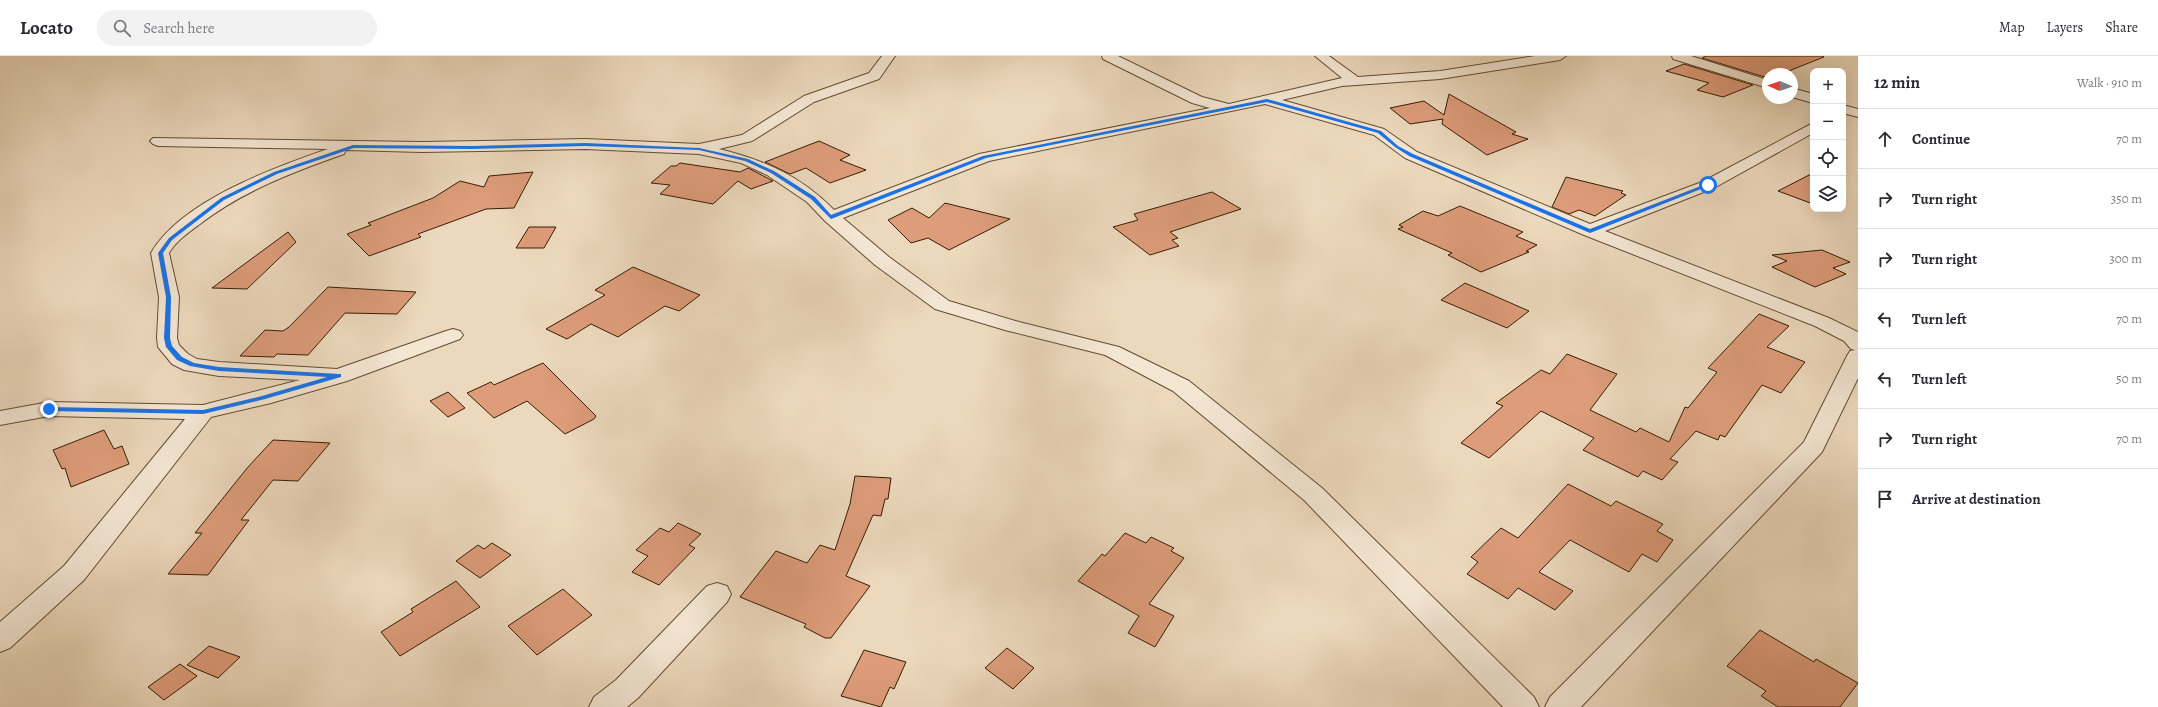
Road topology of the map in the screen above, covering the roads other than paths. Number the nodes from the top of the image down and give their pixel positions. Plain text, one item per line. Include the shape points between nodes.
1 (889, 56) edge
2 (1108, 56) edge
3 (1321, 56) edge
4 (1560, 56) edge
5 (1678, 56) edge
6 (1355, 81) junction
7 (1762, 82) edge
8 (1798, 94) edge
9 (1810, 98) edge
10 (1267, 100) junction
11 (1231, 108) junction
12 (1810, 129) edge
13 (158, 141) dead end
14 (353, 147) junction
15 (699, 149) junction
16 (831, 217) junction
17 (1590, 231) junction
18 (453, 335) dead end
19 (1858, 345) edge
20 (1858, 356) edge
21 (339, 376) junction
22 (203, 412) junction
23 (0, 418) edge
24 (717, 594) dead end
25 (0, 640) edge
26 (605, 707) edge
27 (1523, 707) edge
28 (1561, 707) edge

1 - 15 street via 874,76 809,99 747,138
2 - 11 street via 1197,100
3 - 6 street
4 - 6 street via 1440,75
5 - 7 street
6 - 10 street
8 - 9 street
10 - 11 street
10 - 17 street via 1373,130 1411,155
11 - 16 street via 985,157
12 - 17 street via 1708,185
13 - 14 street
14 - 15 street via 472,148 585,144
14 - 21 street via 280,171 222,199 170,239 160,253 169,297 167,338 169,347 180,359 192,365 219,369
15 - 16 street via 746,160 773,172 813,198
16 - 27 street via 882,261 942,305 1112,351 1181,386 1313,494
17 - 19 street via 1822,322 1851,337
18 - 21 street
20 - 28 street via 1814,446
21 - 22 street
22 - 23 street via 49,409
22 - 25 street via 74,573
24 - 26 street via 628,689

